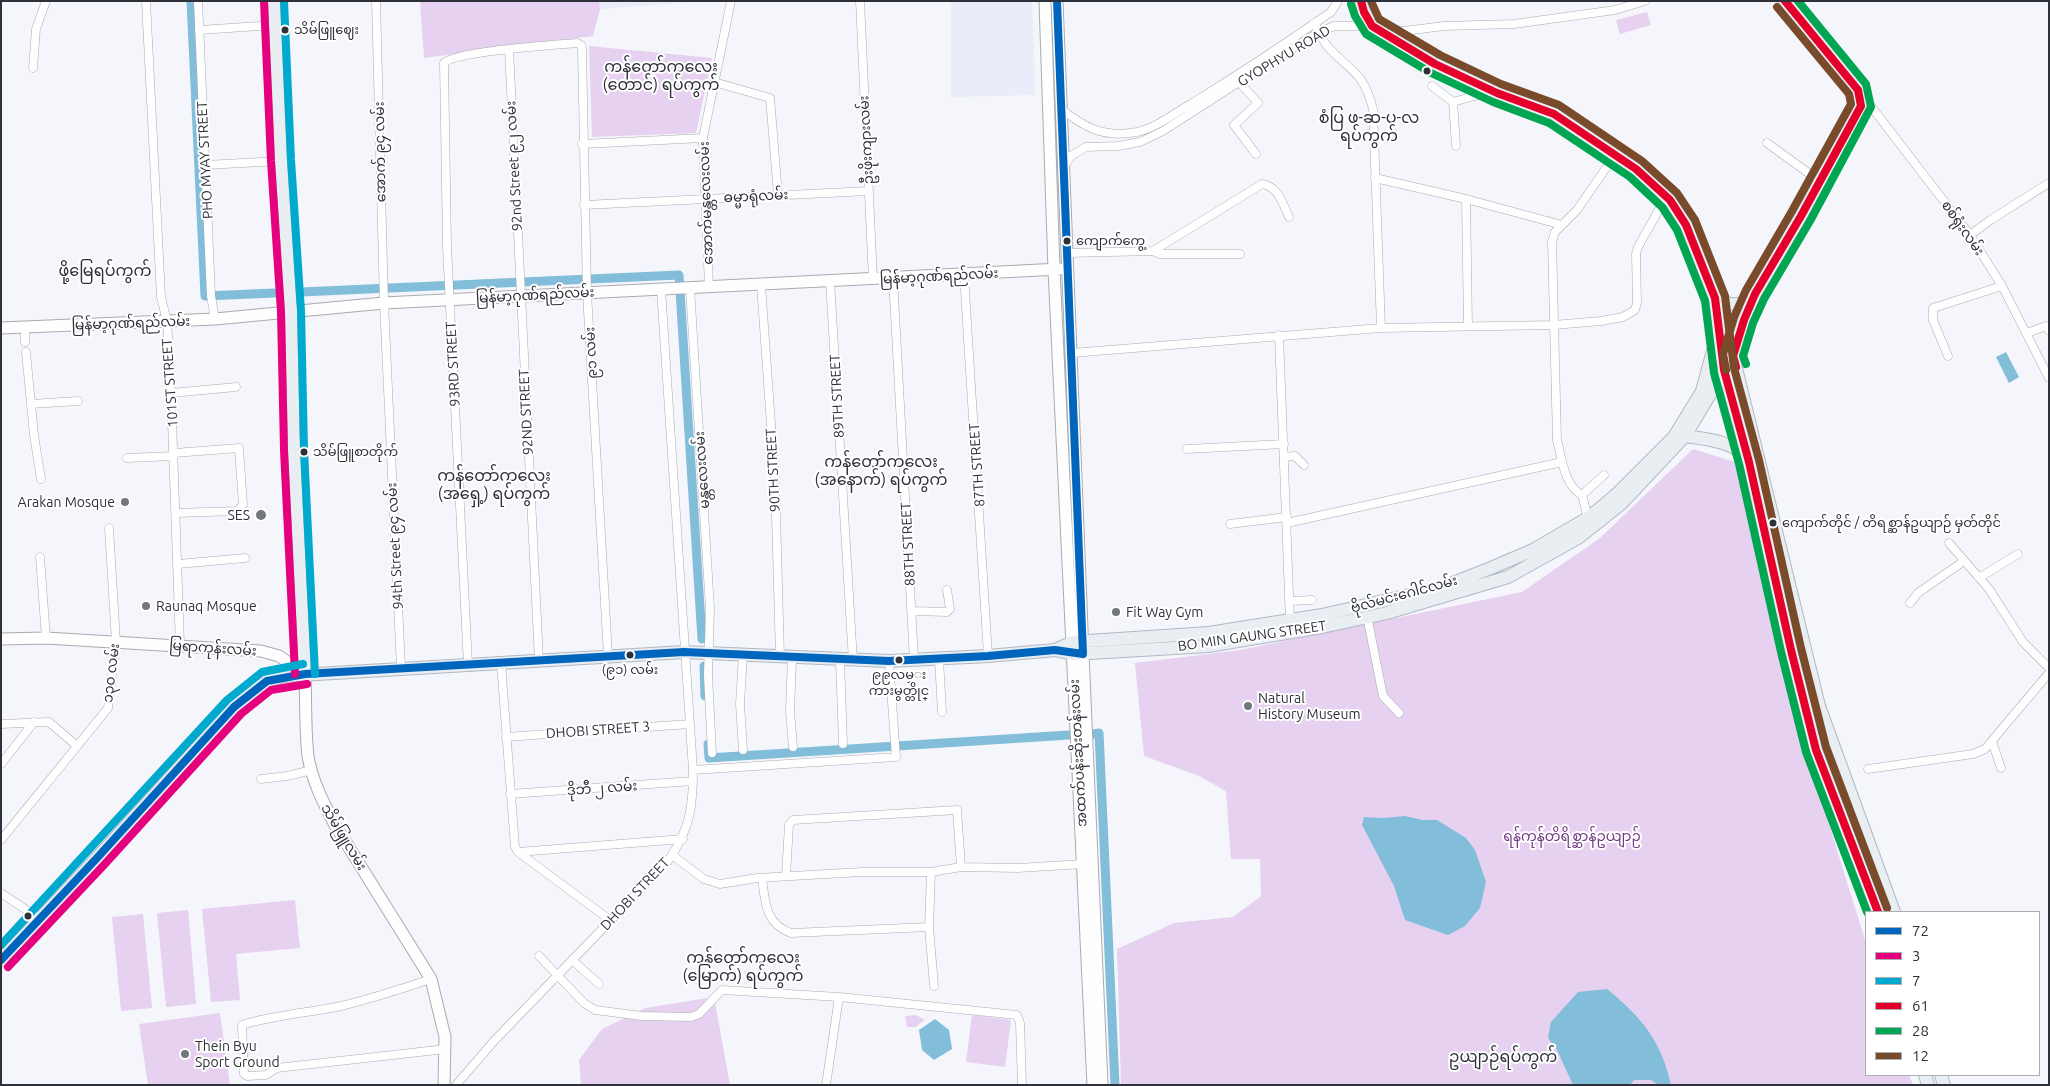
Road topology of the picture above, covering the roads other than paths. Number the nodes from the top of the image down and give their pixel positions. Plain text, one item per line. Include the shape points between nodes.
1 (46, 1) edge
2 (146, 1) edge
3 (198, 1) edge
4 (274, 1) edge
5 (376, 1) edge
6 (731, 1) edge
7 (860, 1) edge
8 (1045, 1) edge
9 (1057, 1) edge
10 (1338, 1) edge
11 (1361, 1) edge
12 (1645, 1) edge
13 (1785, 1) edge
14 (1314, 24) junction
15 (275, 25) junction
16 (1372, 26) junction
17 (199, 30) junction
18 (1320, 32) junction
19 (509, 49) junction
20 (33, 68) dead end
21 (714, 82) junction
22 (1240, 83) junction
23 (1432, 86) dead end
24 (1858, 90) junction
25 (1492, 91) junction
26 (1453, 102) junction
27 (1060, 108) junction
28 (703, 138) junction
29 (1767, 143) dead end
30 (582, 144) junction
31 (1456, 146) dead end
32 (1256, 154) dead end
33 (1615, 155) junction
34 (281, 161) junction
35 (205, 165) junction
36 (1063, 168) junction
37 (1375, 178) junction
38 (1821, 182) junction
39 (2049, 183) edge
40 (869, 191) junction
41 (778, 195) junction
42 (1666, 197) junction
43 (704, 199) junction
44 (1466, 199) junction
45 (584, 205) junction
46 (1289, 217) dead end
47 (1562, 225) junction
48 (1970, 235) junction
49 (1153, 251) junction
50 (1068, 253) junction
51 (1240, 254) dead end
52 (1068, 269) junction
53 (1054, 270) junction
54 (964, 275) junction
55 (893, 278) junction
56 (873, 280) junction
57 (830, 281) junction
58 (520, 284) joint
59 (761, 285) junction
60 (2002, 286) junction
61 (709, 287) junction
62 (690, 288) junction
63 (661, 289) junction
64 (587, 293) junction
65 (1755, 294) junction
66 (1715, 298) junction
67 (450, 300) junction
68 (521, 302) junction
69 (384, 303) junction
70 (291, 312) junction
71 (215, 319) junction
72 (167, 321) junction
73 (1554, 325) junction
74 (1468, 326) junction
75 (25, 327) junction
76 (1, 328) edge
77 (1380, 328) junction
78 (1719, 330) junction
79 (2049, 331) edge
80 (2027, 333) junction
81 (1279, 335) junction
82 (25, 342) dead end
83 (26, 352) dead end
84 (1072, 353) junction
85 (1728, 355) junction
86 (1948, 356) dead end
87 (1724, 370) junction
88 (2049, 378) edge
89 (236, 387) dead end
90 (1702, 392) junction
91 (171, 393) junction
92 (78, 401) dead end
93 (31, 404) junction
94 (1074, 421) junction
95 (1062, 422) junction
96 (1685, 436) junction
97 (1284, 444) junction
98 (1187, 449) dead end
99 (174, 455) junction
100 (1284, 457) junction
101 (127, 458) dead end
102 (1562, 462) junction
103 (1749, 462) junction
104 (1304, 465) dead end
105 (1604, 475) dead end
106 (41, 479) dead end
107 (1582, 494) junction
108 (176, 513) junction
109 (1287, 520) junction
110 (1594, 520) junction
111 (1230, 524) dead end
112 (109, 528) dead end
113 (1073, 530) junction
114 (1948, 543) dead end
115 (2018, 554) dead end
116 (40, 557) dead end
117 (245, 558) dead end
118 (1964, 561) junction
119 (178, 564) junction
120 (1979, 578) junction
121 (947, 590) dead end
122 (1312, 600) dead end
123 (1290, 601) junction
124 (1910, 603) dead end
125 (912, 611) junction
126 (1367, 616) junction
127 (1297, 624) junction
128 (46, 638) junction
129 (1, 639) edge
130 (116, 642) junction
131 (180, 645) junction
132 (1078, 648) junction
133 (684, 652) junction
134 (709, 652) junction
135 (743, 655) junction
136 (608, 656) junction
137 (988, 656) junction
138 (786, 657) junction
139 (939, 659) junction
140 (846, 660) junction
141 (914, 660) junction
142 (539, 661) junction
143 (889, 661) junction
144 (501, 663) junction
145 (468, 665) junction
146 (400, 668) junction
147 (2049, 668) edge
148 (2049, 673) edge
149 (304, 674) junction
150 (942, 712) dead end
151 (1399, 713) dead end
152 (34, 722) junction
153 (1, 724) edge
154 (690, 724) junction
155 (506, 737) junction
156 (1992, 741) junction
157 (843, 744) dead end
158 (77, 746) junction
159 (793, 746) dead end
160 (743, 750) dead end
161 (712, 753) dead end
162 (1, 764) edge
163 (2000, 768) dead end
164 (1868, 769) dead end
165 (312, 770) junction
166 (693, 770) junction
167 (261, 779) dead end
168 (693, 781) junction
169 (510, 794) junction
170 (683, 839) junction
171 (1, 840) edge
172 (516, 850) junction
173 (672, 855) junction
174 (1088, 864) junction
175 (961, 867) junction
176 (931, 872) junction
177 (786, 876) junction
178 (762, 878) junction
179 (1, 893) edge
180 (1878, 911) edge
181 (1894, 911) edge
182 (40, 920) junction
183 (610, 920) junction
184 (929, 927) junction
185 (539, 956) dead end
186 (1, 960) edge
187 (572, 960) junction
188 (558, 974) junction
189 (430, 979) junction
190 (599, 984) dead end
191 (934, 986) dead end
192 (839, 997) junction
193 (1094, 1006) junction
194 (446, 1049) junction
195 (444, 1085) edge
196 (456, 1085) edge
197 (826, 1085) edge
198 (1022, 1085) edge
199 (1093, 1085) edge
200 (1102, 1085) edge

1 - 20 street via 36,29
2 - 72 street, 101ST STREET via 161,297
3 - 17 street, PHO MYAY STREET
4 - 15 main road, သိမ်ဖြူလမ်း
5 - 69 street, အောက် ၉၄ လမ်း
6 - 21 street, အောက်မန္တလေးလမ်း
7 - 40 street, ဦးဖိုးကျားလမ်း
8 - 53 main road, အထက်ပန်းဆိုးတန်းလမ်း
9 - 27 main road, အထက်ပန်းဆိုးတန်းလမ်း
10 - 14 street, GYOPHYU ROAD via 1331,12
11 - 16 main road
12 - 16 street, GYOPHYU ROAD via 1615,10 1514,24 1404,30
13 - 24 main road
14 - 18 street
14 - 27 street, GYOPHYU ROAD via 1235,77 1156,125 1138,132 1093,130
15 - 17 street
15 - 34 main road, သိမ်ဖြူလမ်း
16 - 18 street, GYOPHYU ROAD via 1334,26
16 - 25 main road via 1435,64
17 - 35 street, PHO MYAY STREET
18 - 22 street, GYOPHYU ROAD
18 - 37 street via 1322,40 1361,77 1368,90 1373,109
19 - 30 street, ၉၁ လမ်း via 581,45
19 - 58 street, 92nd Street ၉၂ လမ်း
19 - 67 street, 93RD STREET via 449,59 444,63
21 - 28 street, အောက်မန္တလေးလမ်း
21 - 41 street via 770,98
22 - 32 street via 1258,103 1234,125
22 - 36 street, GYOPHYU ROAD via 1163,131 1140,142 1086,147 1071,156
23 - 26 street
24 - 38 main road, ဗိုလ်မင်းဂေါင်လမ်း via 1862,106
24 - 48 street, စစ်ရုံးလမ်း
25 - 26 street
25 - 33 main road via 1554,114
26 - 31 street
27 - 36 main road, အထက်ပန်းဆိုးတန်းလမ်း
28 - 30 street
28 - 43 street, အောက်မန္တလေးလမ်း
29 - 38 street
30 - 45 street, ၉၁ လမ်း
33 - 42 main road via 1636,169
33 - 47 street via 1577,210
34 - 35 street
34 - 70 main road, သိမ်ဖြူလမ်း
35 - 71 street, PHO MYAY STREET via 211,296
36 - 50 main road, အထက်ပန်းဆိုးတန်းလမ်း
37 - 44 street
37 - 77 street
38 - 65 main road, ဗိုလ်မင်းဂေါင်လမ်း
39 - 48 street
40 - 41 street, ဓမ္မာရုံလမ်း
40 - 56 street, ဦးဖိုးကျားလမ်း
41 - 43 street, ဓမ္မာရုံလမ်း
42 - 66 main road via 1686,225
42 - 73 street via 1636,254 1635,310 1623,317
43 - 45 street, ဓမ္မာရုံလမ်း
43 - 61 street, အောက်မန္တလေးလမ်း
44 - 47 street
44 - 74 street
45 - 64 street, ၉၁ လမ်း
46 - 49 street via 1278,193 1269,185 1262,184
47 - 73 street via 1552,242
48 - 60 street, စစ်ရုံးလမ်း
49 - 50 street
49 - 51 street via 1160,254
50 - 52 main road, အထက်ပန်းဆိုးတန်းလမ်း
52 - 53 main road, မြန်မာ့ဂုဏ်ရည်လမ်း
52 - 84 main road, အထက်ပန်းဆိုးတန်းလမ်း
53 - 54 main road, မြန်မာ့ဂုဏ်ရည်လမ်း
53 - 95 main road, အထက်ပန်းဆိုးတန်းလမ်း
54 - 55 main road, မြန်မာ့ဂုဏ်ရည်လမ်း
54 - 137 street, 87TH STREET
55 - 56 main road, မြန်မာ့ဂုဏ်ရည်လမ်း
55 - 125 street, 88TH STREET
56 - 57 main road, မြန်မာ့ဂုဏ်ရည်လမ်း
57 - 59 main road, မြန်မာ့ဂုဏ်ရည်လမ်း
57 - 140 street, 89TH STREET
58 - 68 street, 92ND STREET
59 - 61 main road, မြန်မာ့ဂုဏ်ရည်လမ်း
59 - 138 street, 90TH STREET
60 - 80 street, စစ်ရုံးလမ်း
60 - 86 street via 1934,308 1933,320
61 - 62 main road, မြန်မာ့ဂုဏ်ရည်လမ်း
62 - 63 main road, မြန်မာ့ဂုဏ်ရည်လမ်း
62 - 134 street, မန္တလေးလမ်း via 710,608
63 - 64 main road, မြန်မာ့ဂုဏ်ရည်လမ်း
63 - 133 street, မန္တလေးလမ်း
64 - 68 main road, မြန်မာ့ဂုဏ်ရည်လမ်း
64 - 136 street, ၉၁ လမ်း
65 - 66 main road via 1746,302 1737,304 1726,304
65 - 85 main road, ဗိုလ်မင်းဂေါင်လမ်း
66 - 78 main road
67 - 68 main road, မြန်မာ့ဂုဏ်ရည်လမ်း
67 - 69 main road, မြန်မာ့ဂုဏ်ရည်လမ်း
67 - 145 street, 93RD STREET
68 - 142 street, 92ND STREET
69 - 70 main road, မြန်မာ့ဂုဏ်ရည်လမ်း
69 - 146 street, 94th Street ၉၄ လမ်း
70 - 71 main road, မြန်မာ့ဂုဏ်ရည်လမ်း
70 - 149 main road, သိမ်ဖြူလမ်း
71 - 72 main road, မြန်မာ့ဂုဏ်ရည်လမ်း
72 - 75 main road, မြန်မာ့ဂုဏ်ရည်လမ်း
72 - 91 street, 101ST STREET
73 - 74 street
73 - 102 street via 1558,440
74 - 77 street
75 - 76 main road, မြန်မာ့ဂုဏ်ရည်လမ်း
75 - 82 street
77 - 81 street
78 - 85 main road
78 - 90 main road
79 - 80 street via 2046,326
80 - 88 street, စစ်ရုံးလမ်း
81 - 84 street
81 - 97 street
83 - 93 street
84 - 94 main road, အထက်ပန်းဆိုးတန်းလမ်း
85 - 87 main road
85 - 90 main road, ဗိုလ်မင်းဂေါင်လမ်း
85 - 181 main road via 1819,706
87 - 96 main road, BO MIN GAUNG STREET
87 - 103 main road
89 - 91 street
90 - 110 main road, ဗိုလ်မင်းဂေါင်လမ်း via 1674,437
91 - 99 street, 101ST STREET
92 - 93 street
93 - 106 street
94 - 95 main road
94 - 113 main road, အထက်ပန်းဆိုးတန်းလမ်း
95 - 113 main road, အထက်ပန်းဆိုးတန်းလမ်း
96 - 103 main road via 1740,449
96 - 110 main road, BO MIN GAUNG STREET via 1622,503
97 - 98 street
97 - 100 street
99 - 101 street
99 - 108 street, 101ST STREET
99 - 108 street via 239,448 243,505 237,511
100 - 104 street via 1295,456
100 - 109 street
102 - 107 street via 1574,490
102 - 109 street
103 - 180 main road via 1816,750
105 - 107 street
107 - 110 street
108 - 119 street, 101ST STREET
109 - 111 street
109 - 123 street
110 - 126 main road, BO MIN GAUNG STREET via 1578,538 1508,577 1442,598
110 - 127 main road, ဗိုလ်မင်းဂေါင်လမ်း via 1533,550 1440,588
112 - 130 street, ၁၃၀ လမ်း
113 - 132 main road, အထက်ပန်းဆိုးတန်းလမ်း
114 - 118 street
115 - 120 street
116 - 128 street
117 - 119 street
118 - 120 street
118 - 124 street via 1918,593
119 - 131 street, 101ST STREET
120 - 147 street via 2023,642
121 - 125 street via 950,609 947,612
122 - 123 street
123 - 127 street
125 - 141 street, 88TH STREET
126 - 127 main road, BO MIN GAUNG STREET
126 - 151 street via 1383,696
127 - 132 main road, ဗိုလ်မင်းဂေါင်လမ်း
127 - 132 main road, BO MIN GAUNG STREET via 1208,646 1134,651
128 - 129 main road, မြရာကုန်းလမ်း
128 - 130 main road, မြရာကုန်းလမ်း
130 - 131 main road, မြရာကုန်းလမ်း
130 - 158 street, ၁၃၀ လမ်း via 108,708
131 - 149 main road, မြရာကုန်းလမ်း via 262,651 280,656
132 - 137 main road
132 - 174 main road, အထက်ပန်းဆိုးတန်းလမ်း
133 - 134 main road
133 - 136 main road
133 - 154 street, DHOBI STREET
134 - 135 main road
134 - 161 street, မန္တလေးလမ်း
135 - 138 main road
135 - 160 street via 740,704
136 - 142 main road
137 - 139 main road
138 - 140 main road
138 - 159 street, 90TH STREET
139 - 141 main road
139 - 150 street
140 - 143 main road
140 - 157 street, 89TH STREET
141 - 143 main road
142 - 144 main road
143 - 166 street via 896,757
144 - 145 main road
144 - 155 street
145 - 146 main road
146 - 149 main road
148 - 156 street
149 - 165 main road, သိမ်ဖြူလမ်း via 308,756
149 - 182 main road via 267,681 234,708
152 - 153 street
152 - 158 street via 49,722
152 - 162 street
154 - 155 street, DHOBI STREET 3
154 - 166 street, DHOBI STREET
155 - 169 street
156 - 163 street
156 - 164 street via 1985,749 1973,754
158 - 171 street, ၁၃၀ လမ်း
165 - 167 street
165 - 189 main road, သိမ်ဖြူလမ်း via 335,825
166 - 168 street, DHOBI STREET
168 - 169 street, ဒိုဘီ ၂ လမ်း
168 - 170 street, DHOBI STREET via 690,814
169 - 172 street
170 - 172 street
170 - 173 street, DHOBI STREET
172 - 183 street
173 - 178 street via 704,879 720,884
173 - 183 street, DHOBI STREET
174 - 175 street
174 - 193 main road, အထက်ပန်းဆိုးတန်းလမ်း
175 - 176 street
175 - 177 street via 957,810 940,810 794,820 790,825
176 - 177 street
176 - 184 street
177 - 178 street
178 - 184 street via 770,917 776,925 791,933
179 - 182 street
182 - 186 main road
183 - 187 street, DHOBI STREET
184 - 191 street
185 - 188 street
187 - 188 street, DHOBI STREET
187 - 190 street
188 - 192 street via 595,1010 642,1016 691,1017 699,1014 722,990
188 - 196 street, DHOBI STREET
189 - 194 main road, သိမ်ဖြူလမ်း
189 - 194 street via 340,1006 242,1025 244,1074 266,1075 277,1068
192 - 197 street
192 - 198 street via 1017,1015
193 - 199 main road, အထက်ပန်းဆိုးတန်းလမ်း
193 - 200 main road, အထက်ပန်းဆိုးတန်းလမ်း
194 - 195 main road, သိမ်ဖြူလမ်း

